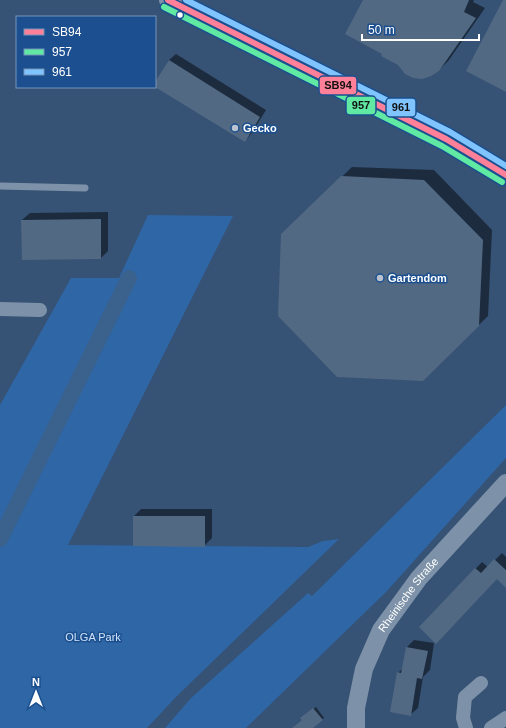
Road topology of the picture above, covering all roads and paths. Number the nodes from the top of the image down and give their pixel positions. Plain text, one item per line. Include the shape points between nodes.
1 (168, 0) edge
2 (506, 175) edge
3 (0, 186) edge
4 (85, 188) dead end
5 (0, 309) edge
6 (40, 310) dead end
7 (506, 484) edge
8 (481, 683) dead end
9 (505, 720) edge
10 (356, 728) edge
11 (466, 728) edge
12 (491, 728) edge

1 - 2 street via 446,139
3 - 4 lane
5 - 6 street
7 - 10 street, Rheinische Straße via 419,578 380,630 364,669 356,708
8 - 11 street via 465,697 463,718
9 - 12 street

